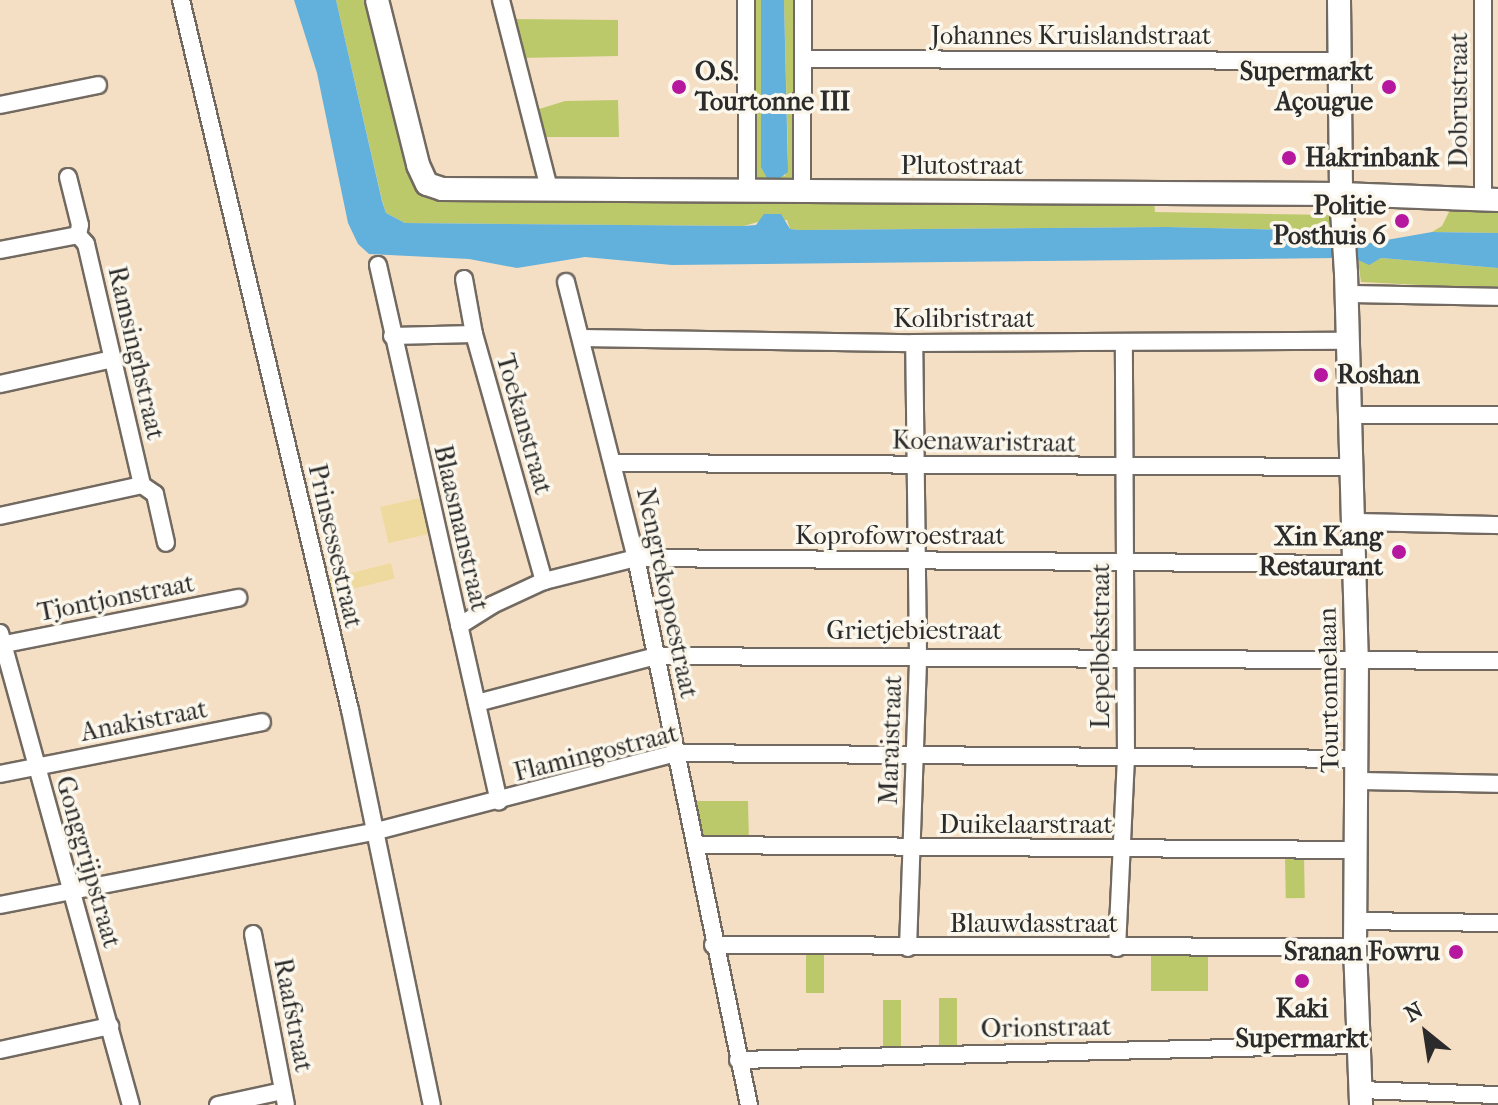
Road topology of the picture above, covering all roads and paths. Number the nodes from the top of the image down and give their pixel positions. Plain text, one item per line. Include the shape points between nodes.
1 (181, 0) edge
2 (377, 0) edge
3 (501, 0) edge
4 (746, 0) edge
5 (803, 0) edge
6 (1339, 0) edge
7 (1483, 0) edge
8 (803, 59) junction
9 (1339, 61) junction
10 (98, 85) dead end
11 (0, 105) edge
12 (68, 177) dead end
13 (549, 189) junction
14 (747, 191) junction
15 (802, 193) junction
16 (1341, 194) junction
17 (1491, 200) edge
18 (78, 235) junction
19 (0, 250) edge
20 (378, 265) dead end
21 (464, 279) dead end
22 (566, 282) dead end
23 (1346, 284) junction
24 (1498, 297) edge
25 (474, 334) junction
26 (392, 336) junction
27 (581, 338) junction
28 (1346, 341) junction
29 (914, 343) junction
30 (1124, 343) junction
31 (113, 359) junction
32 (0, 384) edge
33 (1350, 415) junction
34 (1498, 415) edge
35 (615, 463) junction
36 (915, 465) junction
37 (1125, 467) junction
38 (1352, 467) junction
39 (142, 485) junction
40 (0, 516) edge
41 (1354, 522) junction
42 (1498, 525) edge
43 (166, 543) dead end
44 (636, 558) junction
45 (916, 561) junction
46 (1125, 562) junction
47 (1355, 564) junction
48 (544, 581) junction
49 (238, 598) dead end
50 (459, 626) junction
51 (1, 641) edge
52 (918, 655) junction
53 (656, 656) junction
54 (1124, 657) junction
55 (1357, 659) junction
56 (1498, 661) edge
57 (477, 703) junction
58 (262, 722) dead end
59 (676, 753) junction
60 (914, 753) junction
61 (1126, 756) junction
62 (36, 767) junction
63 (1358, 770) junction
64 (0, 774) edge
65 (1498, 784) edge
66 (499, 802) junction
67 (377, 831) junction
68 (696, 845) junction
69 (912, 848) junction
70 (1122, 850) junction
71 (1355, 850) junction
72 (71, 891) junction
73 (0, 905) edge
74 (1355, 921) junction
75 (1498, 923) edge
76 (253, 934) dead end
77 (713, 945) junction
78 (1355, 947) junction
79 (908, 948) junction
80 (1117, 948) junction
81 (110, 1026) junction
82 (1356, 1045) junction
83 (0, 1050) edge
84 (738, 1060) junction
85 (1498, 1095) edge
86 (1360, 1097) edge
87 (284, 1098) edge
88 (131, 1105) edge
89 (218, 1105) edge
90 (432, 1105) edge
91 (749, 1105) edge

1 - 67 street, Prinsessestraat
2 - 13 street, Plutostraat via 427,184 457,190
3 - 13 street
4 - 14 street
5 - 8 street
6 - 9 street, Tourtonnelaan
7 - 17 street, Dobrustraat
8 - 9 street, Johannes Kruislandstraat
8 - 15 street
9 - 16 street, Tourtonnelaan
10 - 11 street
12 - 18 street, Ramsinghstraat
13 - 14 street, Plutostraat
14 - 15 street, Plutostraat
15 - 16 street, Plutostraat
16 - 17 street, Plutostraat
16 - 23 street, Tourtonnelaan
18 - 19 street
18 - 31 street, Ramsinghstraat via 86,244
20 - 26 street, Blaasmanstraat
21 - 25 street, Toekanstraat
22 - 27 street, Nengrekopoestraat
23 - 24 street
23 - 28 street, Tourtonnelaan
25 - 26 street
25 - 48 street, Toekanstraat
26 - 50 street, Blaasmanstraat
27 - 29 street, Kolibristraat
27 - 35 street, Nengrekopoestraat
28 - 30 street, Kolibristraat
28 - 33 street, Tourtonnelaan
29 - 30 street, Kolibristraat
29 - 36 street, Maraistraat
30 - 37 street, Lepelbekstraat
31 - 32 street
31 - 39 street, Ramsinghstraat
33 - 34 street
33 - 38 street, Tourtonnelaan
35 - 36 street, Koenawaristraat
35 - 44 street, Nengrekopoestraat
36 - 37 street, Koenawaristraat
36 - 45 street, Maraistraat
37 - 38 street, Koenawaristraat
37 - 46 street, Lepelbekstraat
38 - 41 street, Tourtonnelaan
39 - 40 street
39 - 43 street, Ramsinghstraat via 155,494
41 - 42 street
41 - 47 street, Tourtonnelaan
44 - 45 street, Koprofowroestraat
44 - 48 street, Koprofowroestraat
44 - 53 street, Nengrekopoestraat
45 - 46 street, Koprofowroestraat
45 - 52 street, Maraistraat
46 - 47 street, Koprofowroestraat
46 - 54 street, Lepelbekstraat
47 - 55 street, Tourtonnelaan
48 - 50 street, Koprofowroestraat
49 - 51 street, Tjontjonstraat
50 - 57 street, Blaasmanstraat
51 - 62 street, Gonggrijpstraat
52 - 53 street, Grietjebiestraat
52 - 54 street, Grietjebiestraat
52 - 60 street, Maraistraat
53 - 57 street, Grietjebiestraat
53 - 59 street, Nengrekopoestraat
54 - 55 street, Grietjebiestraat
54 - 61 street, Lepelbekstraat
55 - 56 street, Grietjebiestraat
55 - 63 street, Tourtonnelaan
57 - 66 street, Blaasmanstraat
58 - 62 street, Anakistraat
59 - 60 street, Flamingostraat
59 - 66 street, Flamingostraat
59 - 68 street, Nengrekopoestraat
60 - 61 street, Flamingostraat
60 - 69 street, Maraistraat
61 - 63 street, Flamingostraat
61 - 70 street, Lepelbekstraat
62 - 64 street, Anakistraat
62 - 72 street, Gonggrijpstraat
63 - 65 street, Flamingostraat
63 - 71 street, Tourtonnelaan
66 - 67 street, Flamingostraat
67 - 72 street, Flamingostraat
67 - 90 street, Prinsessestraat
68 - 69 street, Duikelaarstraat
68 - 77 street, Nengrekopoestraat
69 - 70 street, Duikelaarstraat
69 - 79 street, Maraistraat
70 - 71 street, Duikelaarstraat
70 - 80 street, Lepelbekstraat
71 - 74 street, Tourtonnelaan
72 - 73 street, Flamingostraat
72 - 81 street, Gonggrijpstraat
74 - 75 street
74 - 78 street, Tourtonnelaan
76 - 87 street, Raafstraat
77 - 79 street, Blauwdasstraat
77 - 84 street, Nengrekopoestraat
78 - 80 street, Blauwdasstraat
78 - 82 street, Tourtonnelaan
79 - 80 street, Blauwdasstraat
81 - 83 street
81 - 88 street, Gonggrijpstraat
82 - 84 street, Orionstraat
82 - 86 street, Tourtonnelaan
84 - 91 street, Nengrekopoestraat
85 - 86 street
87 - 89 street

